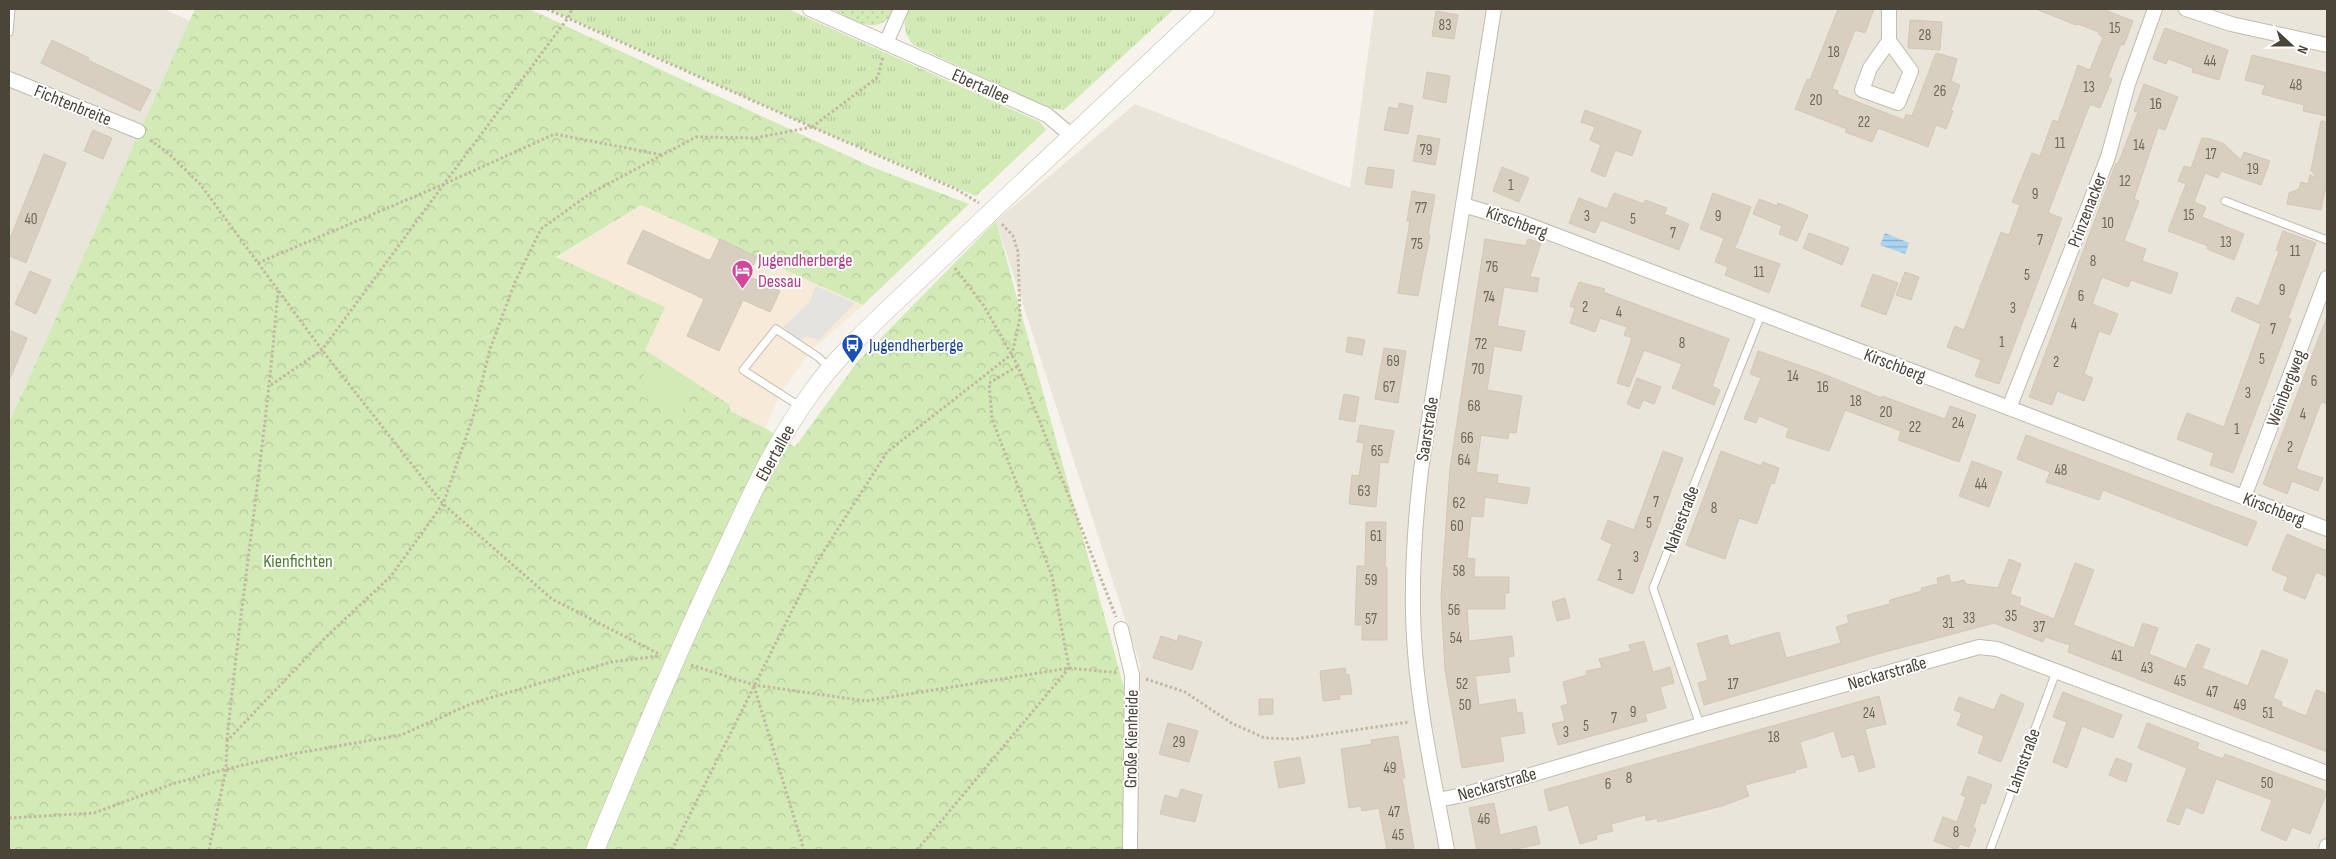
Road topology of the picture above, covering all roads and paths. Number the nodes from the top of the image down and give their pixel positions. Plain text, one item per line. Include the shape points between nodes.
1 (11, 9) edge
2 (547, 9) edge
3 (572, 9) edge
4 (810, 9) edge
5 (901, 9) edge
6 (1206, 9) edge
7 (1494, 9) edge
8 (1889, 9) edge
9 (2155, 9) edge
10 (2192, 10) edge
11 (568, 18) junction
12 (9, 32) edge
13 (1889, 41) dead end
14 (886, 43) junction
15 (2327, 45) edge
16 (9, 79) edge
17 (812, 127) junction
18 (138, 130) joint
19 (1072, 136) junction
20 (662, 154) junction
21 (444, 184) junction
22 (984, 195) dead end
23 (2225, 201) dead end
24 (1463, 204) junction
25 (984, 207) junction
26 (970, 209) dead end
27 (2327, 240) edge
28 (945, 256) junction
29 (258, 263) junction
30 (2327, 278) edge
31 (278, 290) junction
32 (1761, 315) junction
33 (322, 350) junction
34 (1012, 354) junction
35 (1018, 366) junction
36 (830, 368) junction
37 (271, 385) junction
38 (801, 407) junction
39 (2009, 408) junction
40 (2244, 497) junction
41 (443, 504) junction
42 (2327, 529) edge
43 (1121, 630) joint
44 (668, 654) junction
45 (658, 664) dead end
46 (1069, 668) junction
47 (2056, 672) junction
48 (1132, 675) junction
49 (754, 685) junction
50 (1424, 720) junction
51 (1700, 725) junction
52 (227, 741) junction
53 (226, 769) junction
54 (2327, 773) edge
55 (1438, 800) junction
56 (9, 818) edge
57 (2327, 846) edge
58 (209, 850) edge
59 (595, 850) edge
60 (672, 850) edge
61 (804, 850) edge
62 (917, 850) edge
63 (1130, 850) edge
64 (1447, 850) edge
65 (1990, 850) edge
66 (2326, 850) edge

1 - 12 lane
2 - 11 path
3 - 11 path
4 - 14 street, Ebertallee
5 - 14 street
6 - 19 street, Ebertallee
7 - 24 street, Saarstraße
8 - 13 street
9 - 39 street, Prinzenacker via 2128,84 2108,157
10 - 15 street via 2231,24
11 - 17 path
11 - 21 path
14 - 17 path via 878,77
14 - 19 street, Ebertallee via 1047,115
16 - 18 street, Fichtenbreite
17 - 20 path via 755,138 696,136
17 - 25 path via 956,189
18 - 29 path via 200,184
19 - 25 street, Ebertallee
20 - 21 path via 555,134
20 - 41 path via 591,193 541,229 515,282 490,349 474,414
21 - 29 path
21 - 33 path
22 - 25 path
23 - 27 lane
24 - 32 street, Kirschberg via 1521,222
24 - 50 street, Saarstraße via 1421,470 1415,528 1414,630
25 - 26 path
25 - 28 street, Ebertallee
25 - 34 path via 1013,236 1018,252 1020,318
28 - 34 path via 984,306
28 - 36 street, Ebertallee
29 - 31 path
30 - 40 street, Weinbergweg
31 - 33 path
31 - 37 path
32 - 39 street, Kirschberg
32 - 51 lane, Nahestraße via 1654,588
33 - 37 path
33 - 41 path
34 - 35 path
34 - 49 path via 887,452 815,564
35 - 43 path
35 - 46 path via 989,382 992,419 1052,576
36 - 38 street, Ebertallee
36 - 38 lane via 776,329 743,370
37 - 52 path via 239,619
38 - 44 street, Ebertallee
39 - 40 street, Kirschberg
40 - 42 street, Kirschberg
41 - 44 path via 552,599
41 - 52 path via 391,576 328,635
43 - 48 street, Große Kienheide
44 - 45 path
44 - 49 path
44 - 53 path via 611,662 473,703 401,735
44 - 59 street, Ebertallee
46 - 48 path
46 - 49 path via 866,701
46 - 62 path
47 - 51 street, Neckarstraße via 1997,649 1979,647
47 - 54 street, Neckarstraße
47 - 65 lane, Lahnstraße
48 - 50 path via 1185,692 1233,724 1265,738 1295,739
48 - 63 street, Große Kienheide
49 - 60 path
49 - 61 path
50 - 55 street, Saarstraße
51 - 55 street, Neckarstraße
52 - 53 path
53 - 56 path via 172,784 94,813
53 - 58 path
55 - 64 street, Saarstraße
57 - 66 street

